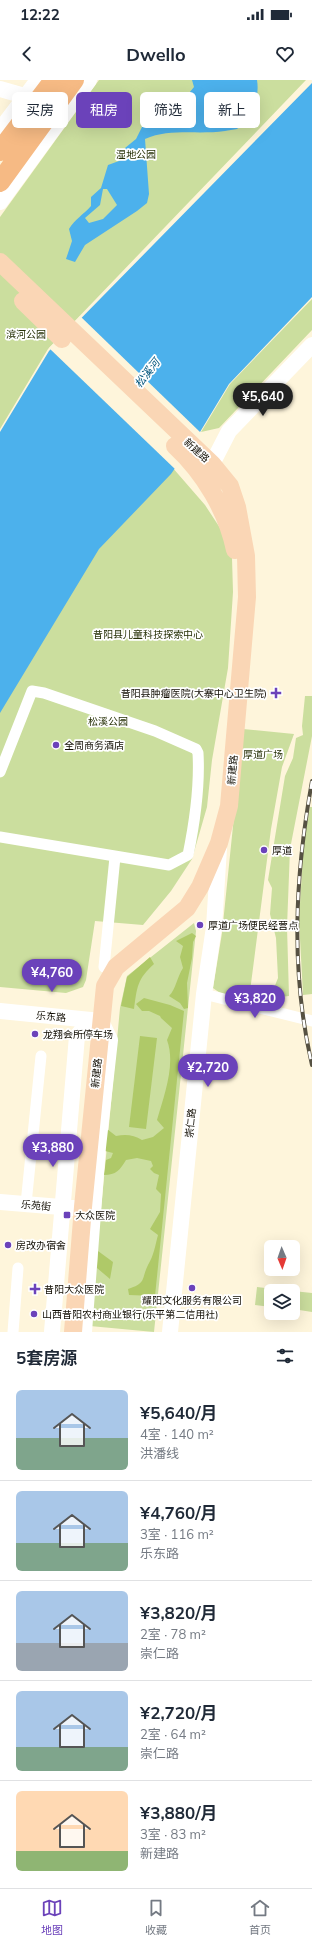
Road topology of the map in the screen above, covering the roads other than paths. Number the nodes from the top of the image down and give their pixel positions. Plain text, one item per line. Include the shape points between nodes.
1 (38, 80) edge
2 (54, 80) edge
3 (74, 80) edge
4 (89, 80) edge
5 (0, 89) edge
6 (12, 92) edge
7 (35, 92) edge
8 (40, 92) edge
9 (12, 118) edge
10 (14, 128) edge
11 (0, 130) edge
12 (0, 151) edge
13 (0, 182) edge
14 (0, 202) edge
15 (0, 262) edge
16 (0, 278) edge
17 (46, 314) junction
18 (312, 345) edge
19 (207, 470) junction
20 (0, 772) edge
21 (0, 837) edge
22 (219, 842) junction
23 (115, 857) junction
24 (104, 966) junction
25 (204, 994) junction
26 (0, 1002) edge
27 (0, 1011) edge
28 (96, 1015) junction
29 (312, 1021) edge
30 (41, 1056) dead end
31 (0, 1202) edge
32 (26, 1204) junction
33 (68, 1208) junction
34 (18, 1268) dead end
35 (13, 1332) edge
36 (52, 1332) edge
37 (63, 1332) edge
38 (73, 1332) edge
39 (84, 1332) edge
40 (170, 1332) edge

1 - 7 main road
2 - 8 highway
3 - 13 highway
4 - 14 main road
5 - 6 main road
9 - 11 main road
10 - 12 highway
15 - 17 main road, 新建路
16 - 17 main road, 新建路
17 - 19 main road, 新建路
18 - 19 main road via 229,431
19 - 22 main road, 新建路 via 230,486 237,507 246,556 247,597 229,806
19 - 24 main road, 新建路 via 236,556 237,599 217,804 201,860 180,900
20 - 23 street via 32,691 155,731 196,749 199,769 197,806 188,855 169,865
21 - 23 street
22 - 25 main road, 崇仁路 via 214,927
22 - 28 main road, 新建路 via 200,888 187,908 116,968 105,986
23 - 24 street
24 - 28 main road, 新建路 via 94,986
25 - 29 street
25 - 40 main road, 崇仁路
26 - 28 main road, 乐东路
27 - 28 main road, 乐东路
28 - 33 main road, 新建路
28 - 38 main road, 新建路
28 - 39 main road via 110,1040 98,1147
30 - 32 street
31 - 32 main road, 乐苑街
32 - 33 main road, 乐苑街
33 - 36 main road
33 - 37 main road, 新建路
34 - 35 street

